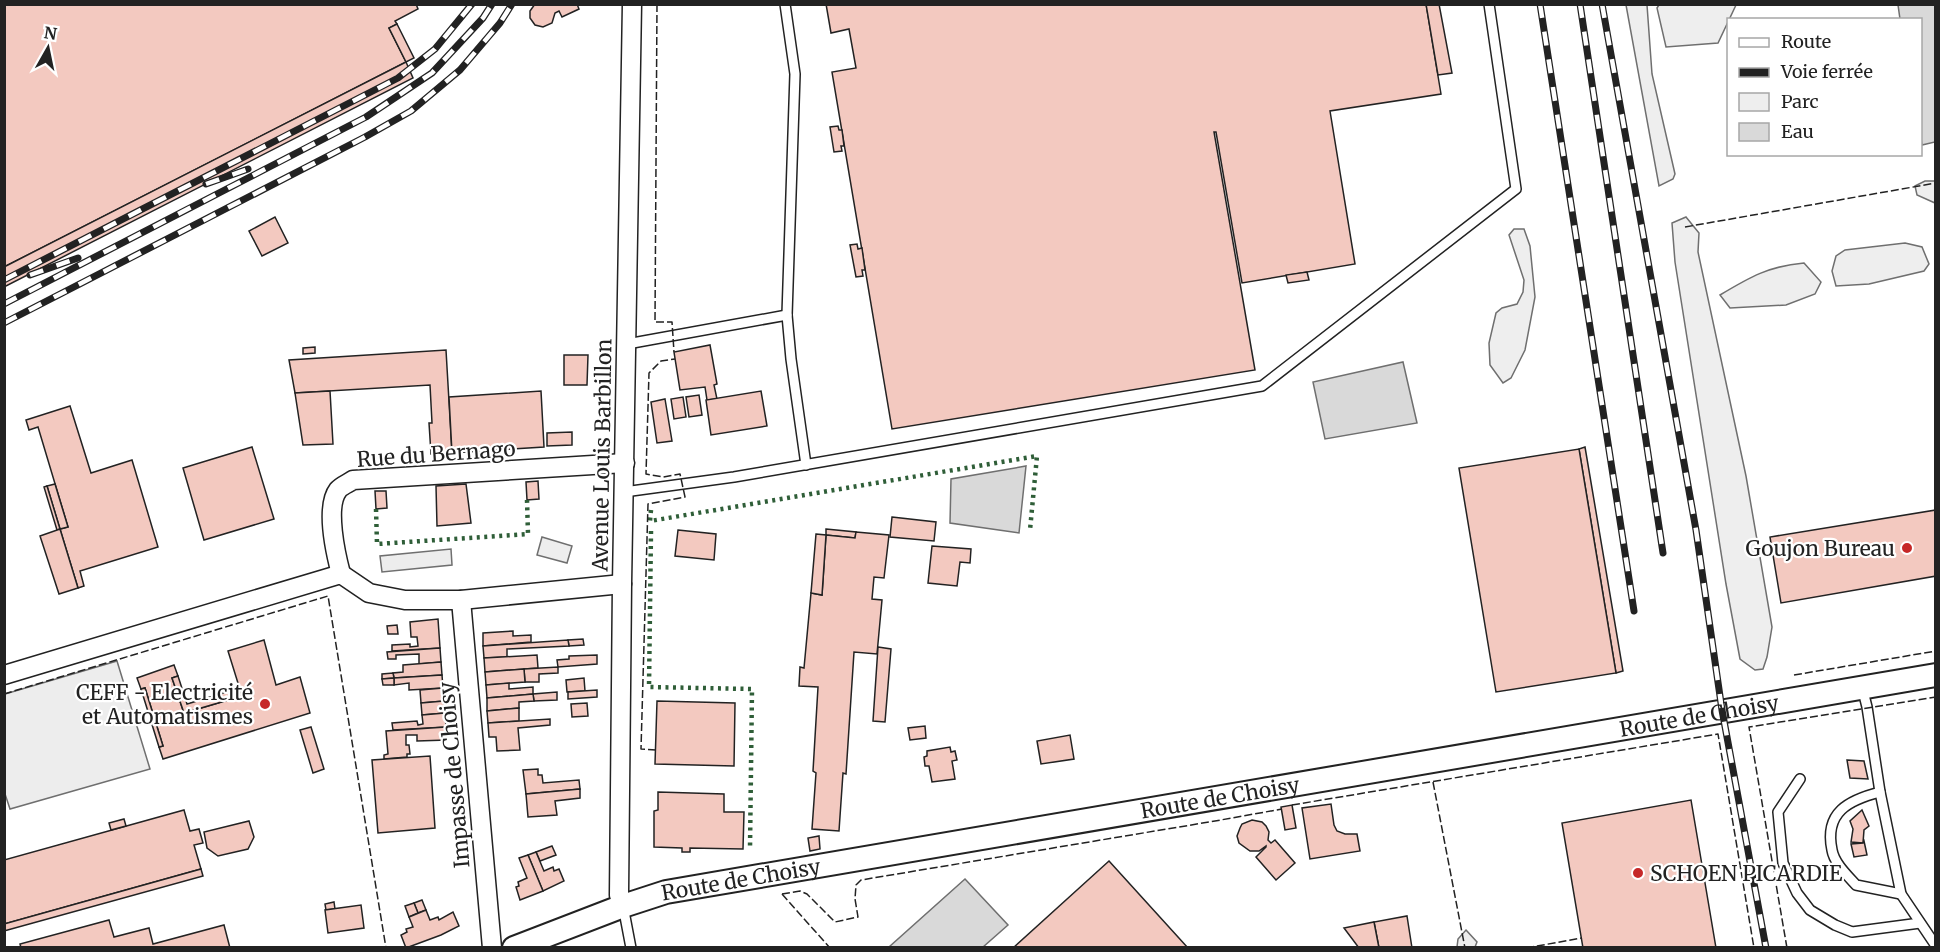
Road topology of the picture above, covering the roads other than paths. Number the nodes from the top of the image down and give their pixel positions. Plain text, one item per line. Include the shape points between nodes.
1 (632, 4) edge
2 (785, 4) edge
3 (1489, 4) edge
4 (786, 315) junction
5 (627, 344) junction
6 (625, 464) junction
7 (806, 465) junction
8 (624, 492) junction
9 (341, 574) junction
10 (622, 584) junction
11 (461, 600) junction
12 (4, 675) edge
13 (1935, 675) edge
14 (1862, 687) junction
15 (1800, 779) dead end
16 (1880, 792) junction
17 (1901, 894) junction
18 (622, 906) junction
19 (1920, 923) junction
20 (1935, 946) edge
21 (492, 948) edge
22 (514, 948) edge
23 (631, 948) edge

1 - 5 street, Avenue Louis Barbillon
2 - 4 lane via 795,74
3 - 7 lane via 1516,189 1262,386
4 - 5 lane
4 - 7 lane
5 - 6 street, Avenue Louis Barbillon
6 - 8 street, Avenue Louis Barbillon
6 - 9 street, Rue du Bernago via 353,480 338,490 332,508
7 - 8 lane
8 - 10 street, Avenue Louis Barbillon
9 - 11 street via 369,593 405,600
9 - 12 street
10 - 11 street
10 - 18 street, Avenue Louis Barbillon
11 - 21 street, Impasse de Choisy
13 - 14 street, Route de Choisy
14 - 16 lane
14 - 18 street, Route de Choisy via 675,890
15 - 19 lane via 1778,812 1783,863 1810,910 1852,932
16 - 17 lane
16 - 17 lane via 1858,798 1841,809 1832,831 1832,851 1856,885
17 - 19 lane
18 - 22 street, Route de Choisy
18 - 23 lane
19 - 20 lane

